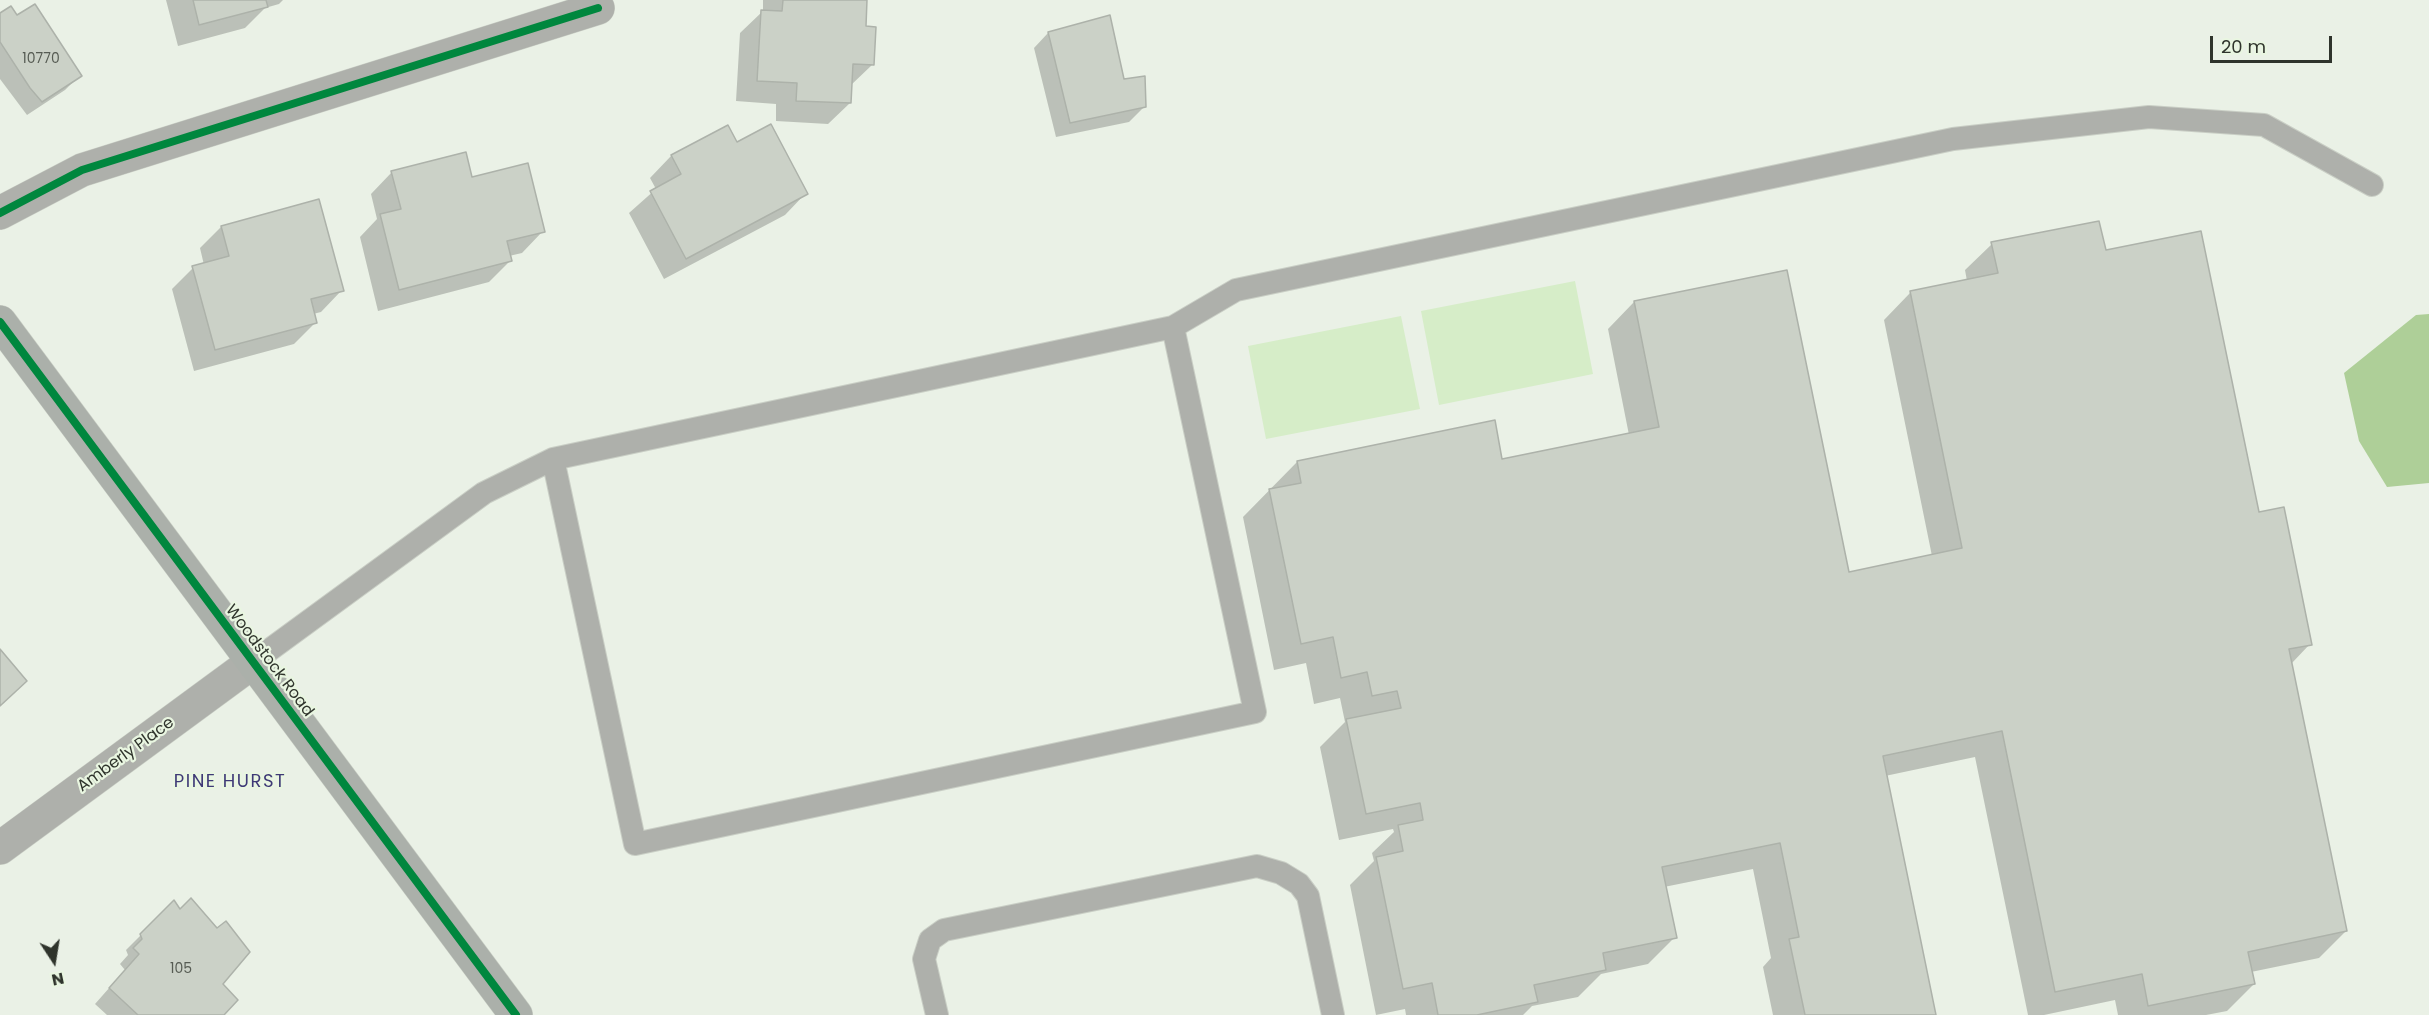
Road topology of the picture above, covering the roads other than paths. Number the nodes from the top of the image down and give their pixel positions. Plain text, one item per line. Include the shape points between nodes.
1 (598, 8) dead end
2 (2372, 185) dead end
3 (0, 213) edge
4 (0, 322) edge
5 (1173, 327) junction
6 (553, 459) junction
7 (253, 662) junction
8 (0, 848) edge
9 (516, 1015) edge
10 (937, 1015) edge
11 (1333, 1015) edge

1 - 3 street via 82,170
2 - 5 lane via 2264,125 2149,117 1953,139 1236,290
4 - 7 street, Woodstock Road
5 - 6 lane
5 - 6 lane via 1255,712 635,844
6 - 7 lane via 484,493
7 - 8 street, Amberly Place
7 - 9 street, Woodstock Road
10 - 11 lane via 924,959 930,940 944,930 1257,866 1281,873 1299,884 1308,896

